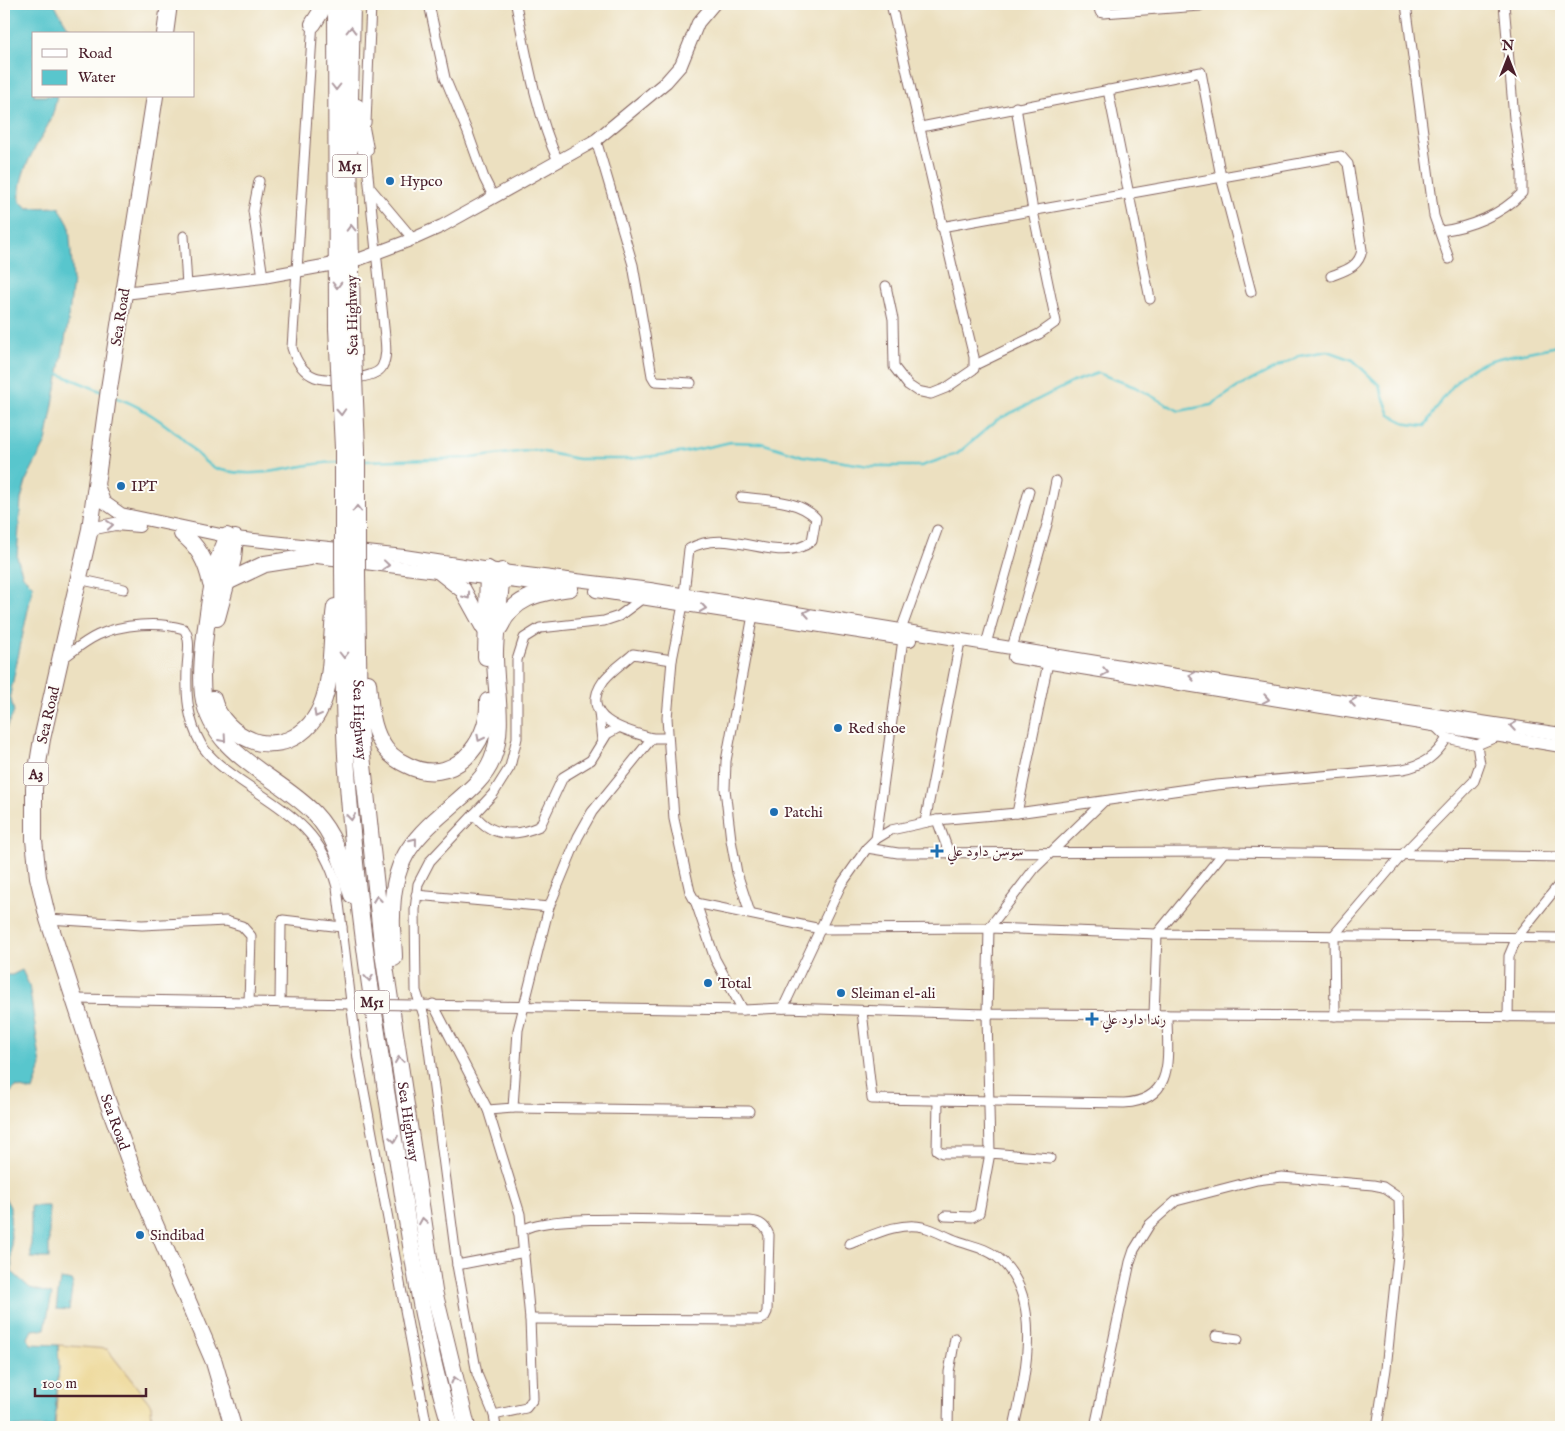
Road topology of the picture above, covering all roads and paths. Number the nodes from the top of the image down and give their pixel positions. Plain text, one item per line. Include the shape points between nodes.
1 (169, 4) edge
2 (314, 4) edge
3 (322, 4) edge
4 (336, 4) edge
5 (352, 4) edge
6 (371, 4) edge
7 (429, 4) edge
8 (714, 4) edge
9 (891, 4) edge
10 (1098, 4) edge
11 (1406, 4) edge
12 (1504, 4) edge
13 (516, 5) edge
14 (1200, 6) dead end
15 (313, 24) junction
16 (165, 32) edge
17 (351, 56) junction
18 (1108, 90) junction
19 (155, 98) edge
20 (1016, 107) junction
21 (921, 127) junction
22 (596, 140) junction
23 (365, 149) junction
24 (558, 161) junction
25 (1221, 177) junction
26 (259, 181) dead end
27 (371, 189) junction
28 (1128, 194) junction
29 (493, 196) junction
30 (1033, 211) junction
31 (942, 227) junction
32 (1441, 231) junction
33 (184, 236) dead end
34 (413, 240) junction
35 (377, 253) junction
36 (360, 259) dead end
37 (1449, 259) dead end
38 (329, 265) dead end
39 (299, 270) junction
40 (1331, 276) dead end
41 (263, 277) junction
42 (187, 286) junction
43 (886, 286) dead end
44 (1251, 292) dead end
45 (124, 293) junction
46 (1150, 299) dead end
47 (345, 329) junction
48 (975, 365) junction
49 (690, 383) dead end
50 (1056, 481) dead end
51 (98, 484) junction
52 (1029, 491) dead end
53 (741, 497) dead end
54 (90, 529) junction
55 (937, 530) dead end
56 (182, 534) junction
57 (231, 540) junction
58 (310, 557) junction
59 (439, 570) junction
60 (495, 575) junction
61 (348, 576) junction
62 (78, 579) junction
63 (227, 582) junction
64 (570, 588) junction
65 (124, 589) dead end
66 (212, 591) junction
67 (642, 598) junction
68 (683, 600) junction
69 (753, 615) junction
70 (491, 632) junction
71 (902, 635) junction
72 (986, 644) junction
73 (358, 645) junction
74 (959, 647) junction
75 (1012, 648) junction
76 (61, 659) junction
77 (672, 660) junction
78 (1048, 663) junction
79 (599, 712) junction
80 (618, 728) junction
81 (1437, 728) junction
82 (1561, 734) edge
83 (1496, 737) junction
84 (652, 738) junction
85 (668, 738) junction
86 (1447, 738) junction
87 (602, 741) junction
88 (1477, 745) junction
89 (1561, 746) edge
90 (1103, 802) junction
91 (1017, 813) junction
92 (474, 814) junction
93 (937, 820) junction
94 (925, 822) junction
95 (876, 838) junction
96 (866, 848) junction
97 (949, 852) junction
98 (1224, 852) junction
99 (1048, 854) junction
100 (1402, 855) junction
101 (1561, 857) edge
102 (1561, 882) edge
103 (416, 895) junction
104 (696, 903) junction
105 (549, 906) junction
106 (750, 913) junction
107 (361, 916) junction
108 (48, 919) junction
109 (342, 927) junction
110 (989, 928) junction
111 (821, 929) junction
112 (1157, 934) junction
113 (1334, 935) junction
114 (1517, 937) junction
115 (1561, 938) edge
116 (389, 990) junction
117 (75, 999) junction
118 (249, 1003) junction
119 (280, 1004) junction
120 (355, 1004) junction
121 (432, 1004) junction
122 (415, 1005) junction
123 (523, 1007) junction
124 (783, 1008) junction
125 (743, 1010) junction
126 (862, 1011) junction
127 (987, 1014) junction
128 (1154, 1015) junction
129 (1167, 1015) junction
130 (1335, 1016) junction
131 (1508, 1017) junction
132 (1561, 1017) edge
133 (938, 1101) junction
134 (988, 1102) junction
135 (514, 1108) junction
136 (488, 1110) junction
137 (749, 1112) dead end
138 (990, 1153) junction
139 (1050, 1158) dead end
140 (945, 1216) dead end
141 (523, 1230) junction
142 (849, 1244) dead end
143 (525, 1252) junction
144 (457, 1265) junction
145 (530, 1319) junction
146 (1216, 1336) dead end
147 (955, 1338) dead end
148 (1238, 1339) dead end
149 (494, 1415) junction
150 (233, 1427) edge
151 (427, 1427) edge
152 (451, 1427) edge
153 (467, 1427) edge
154 (496, 1427) edge
155 (948, 1427) edge
156 (1014, 1427) edge
157 (1095, 1427) edge
158 (1377, 1427) edge

1 - 16 highway
2 - 15 street
3 - 15 highway
4 -> 47 highway, Sea Highway / M51
17 -> 5 highway, Sea Highway / M51
6 - 23 street
7 - 29 street via 445,78
8 - 22 main road via 698,24 681,65 666,82
9 - 21 street
10 - 14 street via 1103,13
11 - 32 street via 1434,216
12 - 32 street via 1522,194 1492,215 1459,228
13 - 24 street via 529,68 550,145
15 - 39 street
17 - 23 highway
47 -> 17 highway, Sea Highway / M51
18 - 20 street
18 - 25 street via 1201,72
18 - 28 street
19 - 45 highway, Sea Road / A3
20 - 21 street
20 - 30 street
21 - 31 street
22 - 24 main road
22 - 49 street via 633,265 652,376 662,383
23 - 27 street
24 - 29 main road
25 - 28 street
25 - 40 street via 1335,156 1345,159 1362,250 1361,258 1352,267
25 - 44 street
26 - 41 street via 253,211
27 - 34 street
27 - 35 street
28 - 30 street
28 - 46 street
29 - 34 main road
30 - 31 street
30 - 48 street via 1056,322 1039,334
31 - 48 street
32 - 37 street
33 - 42 street
34 - 35 main road
35 - 36 main road
35 - 39 street via 386,352 381,369 373,375 323,379 302,369 295,360 292,348
38 - 39 main road
39 - 41 main road
41 - 42 main road
42 - 45 main road
43 - 48 street via 893,319 894,367 908,385 931,394 971,372
45 - 51 highway, Sea Road / A3
47 - 61 highway, Sea Highway / M51, bridge via 357,449
50 - 75 street
51 - 54 highway, Sea Road / A3
51 - 57 main road via 104,502 121,514
52 - 72 street
53 - 68 street via 808,509 816,518 812,541 802,549 791,551 715,540 696,545 686,556
54 -> 56 main road via 131,524
54 - 62 highway, Sea Road / A3
55 - 71 street
56 - 57 main road
56 - 66 highway via 190,539 207,566
57 - 58 main road
57 - 60 main road via 404,556
57 - 63 highway
57 - 66 highway via 216,566
58 -> 59 main road
58 - 63 highway via 265,564
59 - 60 main road
59 -> 70 highway via 463,590
60 - 64 main road
60 - 68 main road
60 - 70 highway
61 -> 63 highway via 336,598 328,682 320,710 302,733 282,742 265,743 252,741 230,727 214,702 211,677 215,630
61 - 73 highway, Sea Highway / M51
61 -> 107 highway, Sea Highway / M51 via 344,728
62 - 65 street
62 - 76 highway, Sea Road / A3
64 - 67 main road
64 - 70 highway via 541,593 518,602
66 -> 107 highway via 202,676 207,712 214,728 236,753 302,803 326,827 335,842
67 - 68 main road
67 - 92 street via 619,616 604,621 540,628 524,638 517,660 518,721 514,752 504,779
68 -> 69 main road
71 -> 68 main road
68 - 77 street
69 - 71 main road
69 - 106 street via 726,762 725,789 732,849
70 -> 73 highway via 488,710 480,742 460,762 447,769 433,771 414,769 391,755 381,743 372,720 366,667
116 -> 70 highway via 394,956 393,894 402,861 409,846 423,830 468,791 492,759 498,720
71 - 72 main road
71 - 74 main road
71 - 95 street
72 - 75 main road
116 -> 73 highway, Sea Highway / M51 via 359,727
74 - 78 main road
74 - 94 street
82 -> 75 main road
76 - 108 highway, Sea Road / A3 via 34,788 34,840 38,877
76 - 109 street via 98,635 113,631 145,625 184,629 188,639 188,706 201,744 216,762 314,836 331,865
77 - 79 street via 633,654 604,680 597,702
77 - 85 street
78 -> 81 main road
78 - 91 street
79 - 80 street
79 - 87 street
80 - 84 street
80 - 87 street via 612,729
81 - 83 main road
81 - 86 street
83 - 88 street
83 - 89 main road
84 - 85 street
84 - 105 street via 592,812
85 - 104 street via 676,832 690,892
86 - 88 street
86 - 90 street via 1434,756 1414,767 1216,785
87 - 92 street via 591,760 563,777 540,826 523,833 499,833 481,824
88 - 100 street via 1480,764 1474,781
90 - 91 street
90 - 99 street
91 - 93 street
92 - 103 street via 430,861
93 - 94 street
93 - 97 street
94 - 95 street via 891,830
95 - 96 street
96 - 97 street via 898,853
96 - 111 street via 841,885
97 - 99 street
98 - 99 street
98 - 100 street
98 - 112 street
99 - 110 street
100 - 101 street
100 - 113 street
102 - 114 street
103 - 105 street
103 - 122 street
104 - 106 street
104 - 125 street via 715,959
105 - 123 street
106 - 111 street
107 -> 152 highway, Sea Highway / M51 via 370,992 413,1256 429,1344
108 - 117 highway, Sea Road / A3
108 - 118 street via 142,925 226,921 242,926 251,936
109 - 119 street via 284,920 281,924
109 - 120 street
110 - 111 street
110 - 112 street
110 - 127 street
111 - 124 street
112 - 113 street
112 - 128 street
113 - 114 street
113 - 130 street
114 - 115 street
114 - 131 street via 1509,956
153 -> 116 highway, Sea Highway / M51 via 434,1291
117 - 118 street
117 - 150 highway, Sea Road / A3 via 122,1143 214,1362
118 - 119 street
119 - 120 street
120 - 122 street, bridge
120 - 151 street via 358,1059
121 - 122 street
121 - 123 street
121 - 136 street
122 - 144 street via 425,1019
123 - 125 street
123 - 135 street via 518,1030
124 - 125 street
124 - 126 street
126 - 127 street
126 - 133 street via 872,1099
127 - 128 street
127 - 134 street
128 - 129 street
129 - 130 street
129 - 134 street via 1165,1078 1152,1095 1124,1103
130 - 131 street
131 - 132 street
133 - 134 street
133 - 138 street via 937,1150 942,1153
134 - 138 street
135 - 136 street
135 - 137 street
136 - 141 street
138 - 139 street
138 - 140 street via 979,1213 972,1217
141 - 143 street
141 - 145 street via 528,1226 563,1221 750,1221 766,1227 770,1235 768,1308 766,1315 759,1320
142 - 156 street via 892,1230 920,1226 989,1252 1006,1266 1021,1293 1029,1329
143 - 144 street
143 - 145 street
144 - 149 street via 478,1374
145 - 149 street via 531,1403 518,1410
146 - 148 street
147 - 155 street via 949,1372
149 - 154 street
157 - 158 street via 1130,1262 1150,1224 1176,1201 1257,1180 1282,1177 1373,1185 1383,1187 1399,1198 1400,1235

